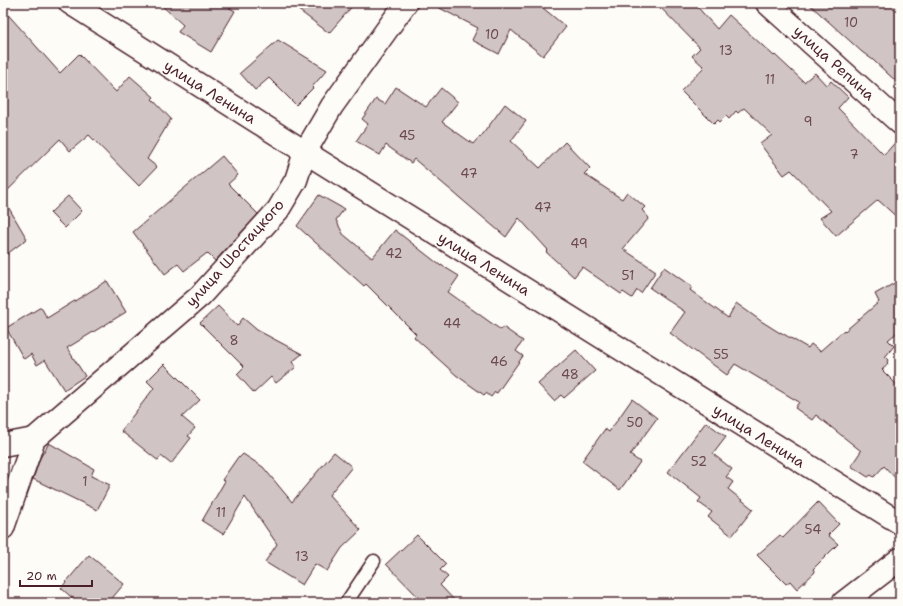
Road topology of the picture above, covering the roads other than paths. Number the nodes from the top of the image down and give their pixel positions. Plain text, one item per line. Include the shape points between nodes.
1 (70, 3) edge
2 (406, 3) edge
3 (767, 3) edge
4 (900, 123) edge
5 (305, 152) junction
6 (34, 439) junction
7 (3, 445) edge
8 (900, 523) edge
9 (3, 528) edge
10 (900, 559) edge
11 (374, 561) dead end
12 (346, 603) edge
13 (843, 603) edge

1 - 5 street, улица Ленина
2 - 5 street, улица Шостацкого via 332,106
3 - 4 street, улица Репина
5 - 6 street, улица Шостацкого via 296,180 278,210 200,296
5 - 8 street, улица Ленина
6 - 7 street, улица Шостацкого
6 - 9 street
10 - 13 street
11 - 12 lane

